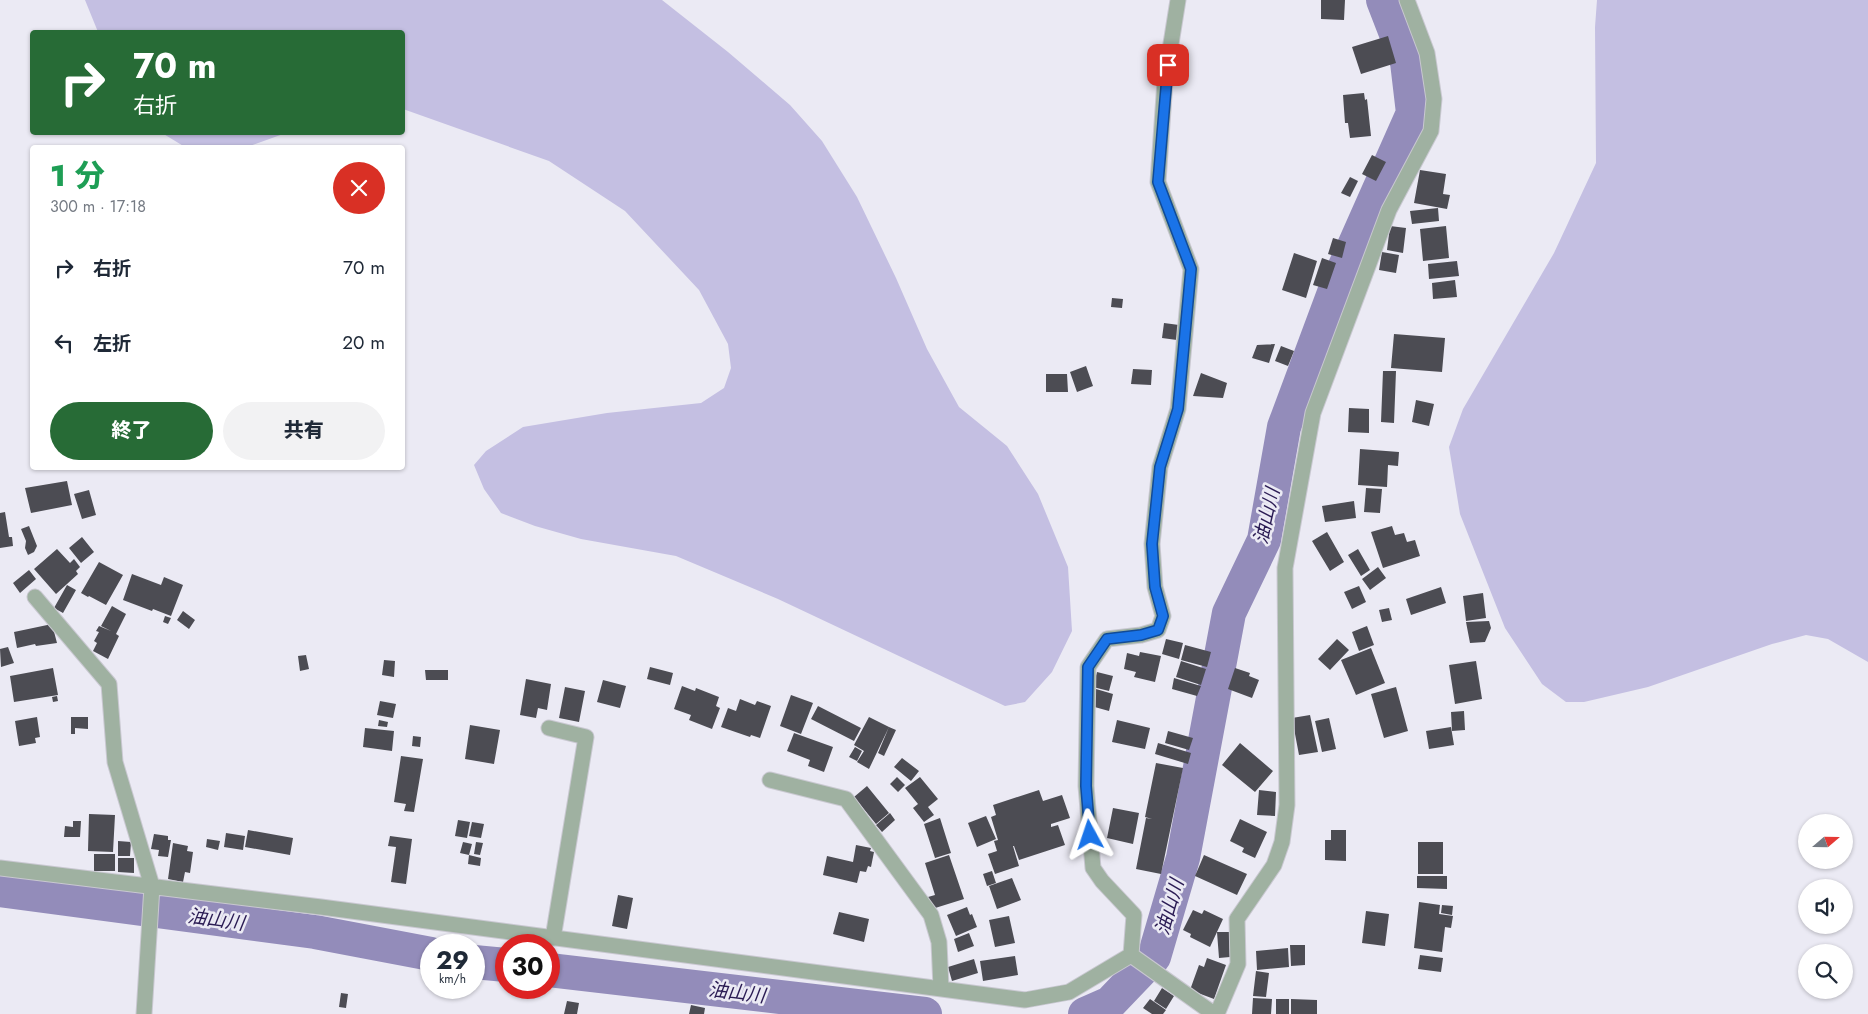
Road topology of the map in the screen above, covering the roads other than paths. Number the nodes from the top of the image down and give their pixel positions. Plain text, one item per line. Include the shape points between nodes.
1 (1178, 0) edge
2 (1407, 0) edge
3 (35, 597) dead end
4 (548, 728) dead end
5 (770, 780) dead end
6 (0, 868) edge
7 (152, 886) junction
8 (521, 934) edge
9 (553, 934) edge
10 (560, 939) edge
11 (1131, 955) junction
12 (941, 988) junction
13 (144, 1014) edge
14 (1216, 1014) edge

1 - 11 street via 1165,81 1158,182 1191,269 1178,409 1160,467 1152,544 1155,587 1163,616 1158,630 1107,639 1088,667 1086,786 1093,868 1134,915
2 - 14 street via 1427,53 1434,99 1431,131 1389,210 1313,412 1285,568 1287,805 1282,842 1274,865 1237,919 1238,964
3 - 7 street via 109,684 115,762
4 - 9 street via 586,737
5 - 12 street via 846,799 931,915 939,942
6 - 7 street
7 - 8 street
7 - 13 street
10 - 12 street
11 - 12 street via 1069,992 1025,1000
11 - 14 street

